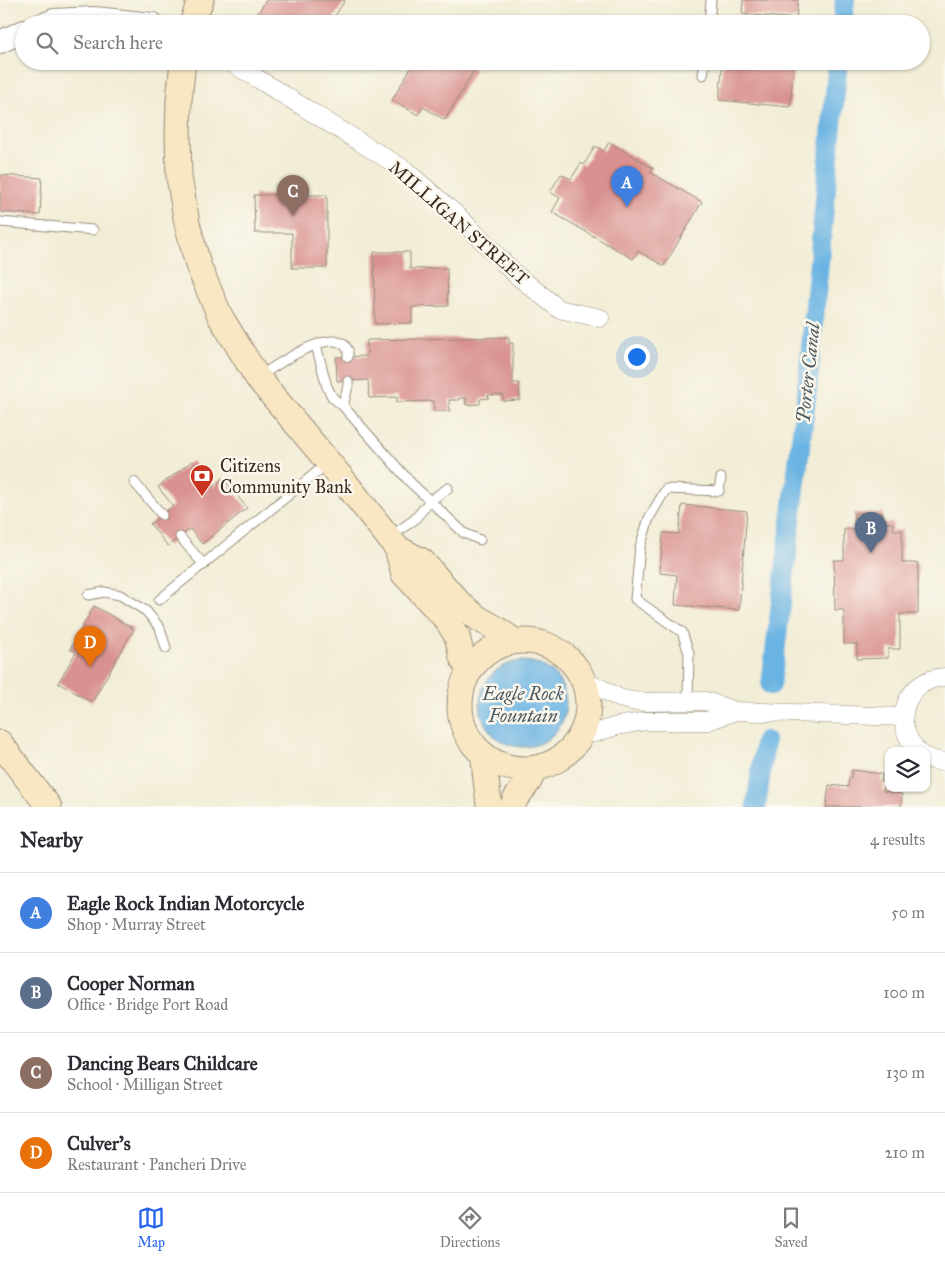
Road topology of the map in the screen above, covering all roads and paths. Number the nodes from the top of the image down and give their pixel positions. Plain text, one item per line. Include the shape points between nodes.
1 (201, 0) edge
2 (711, 0) edge
3 (195, 15) edge
4 (710, 15) edge
5 (15, 35) edge
6 (0, 42) edge
7 (182, 70) edge
8 (244, 70) edge
9 (704, 70) edge
10 (704, 75) dead end
11 (0, 222) edge
12 (93, 230) dead end
13 (600, 318) dead end
14 (316, 345) junction
15 (348, 357) dead end
16 (257, 377) junction
17 (348, 380) dead end
18 (343, 406) junction
19 (329, 463) junction
20 (721, 478) dead end
21 (134, 482) dead end
22 (448, 488) dead end
23 (430, 501) junction
24 (162, 515) dead end
25 (180, 537) dead end
26 (480, 540) dead end
27 (393, 543) junction
28 (204, 565) junction
29 (88, 595) dead end
30 (159, 600) dead end
31 (514, 641) junction
32 (166, 648) dead end
33 (469, 672) junction
34 (945, 677) edge
35 (584, 682) junction
36 (688, 701) junction
37 (743, 711) junction
38 (903, 717) junction
39 (581, 733) junction
40 (0, 743) edge
41 (914, 747) edge
42 (484, 755) junction
43 (930, 758) edge
44 (945, 763) edge
45 (535, 768) junction
46 (49, 807) edge
47 (490, 807) edge
48 (512, 807) edge

1 - 3 main road
2 - 4 lane
5 - 6 street
7 - 16 main road via 178,135 187,223 198,265 220,316
8 - 13 street, MILLIGAN STREET via 405,170 516,274 560,309
9 - 10 lane
11 - 12 lane
14 - 15 lane via 334,341 343,343
14 - 16 lane
14 - 18 lane via 326,387
16 - 19 main road
17 - 18 lane
18 - 23 lane
19 - 27 main road
19 - 28 lane
20 - 36 lane via 719,491 666,489 649,518 640,547 635,599 682,632 689,654
21 - 24 lane
22 - 23 lane
23 - 26 lane via 464,532
23 - 27 lane
25 - 28 lane
27 - 31 main road via 422,561 460,604 479,620
27 - 33 main road via 404,574 447,620 457,636
28 - 30 lane
29 - 32 lane via 104,592 120,595 146,611 160,628
31 - 33 main road via 488,652
31 - 35 main road via 536,642 556,649 573,663
33 - 42 main road via 462,688 460,707 463,725
34 - 38 street via 924,682 913,691
35 - 36 street via 632,701
35 - 39 main road via 588,699 587,717
36 - 37 street via 706,701
37 - 38 street
37 - 39 street via 708,721 641,721 595,733
38 - 41 street via 905,731
39 - 45 main road via 570,749 554,761
40 - 46 main road
42 - 45 main road via 500,764
42 - 47 main road
43 - 44 street
45 - 48 main road

